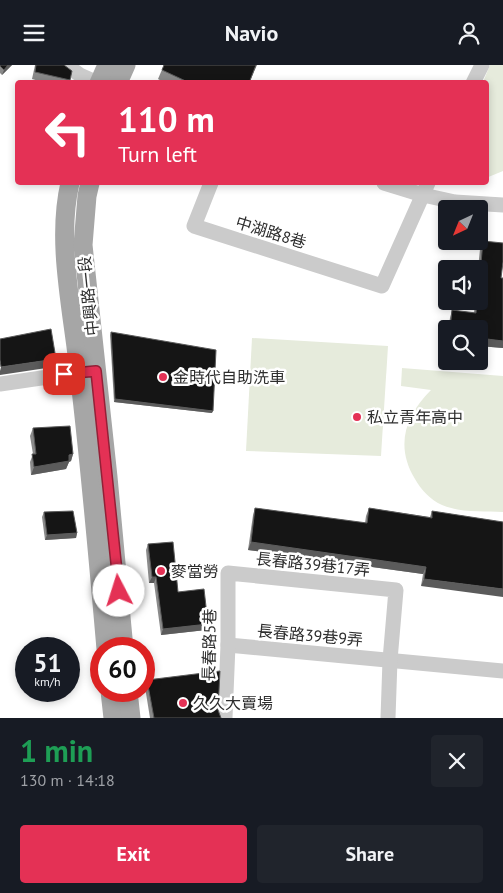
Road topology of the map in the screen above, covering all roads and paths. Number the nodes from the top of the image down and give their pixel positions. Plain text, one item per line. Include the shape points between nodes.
1 (66, 65) edge
2 (106, 65) edge
3 (126, 65) edge
4 (482, 65) edge
5 (91, 80) edge
6 (99, 80) edge
7 (119, 80) edge
8 (475, 80) edge
9 (70, 185) edge
10 (90, 185) edge
11 (210, 185) edge
12 (398, 185) edge
13 (426, 189) edge
14 (503, 205) edge
15 (88, 371) junction
16 (0, 384) edge
17 (228, 573) joint
18 (105, 637) edge
19 (122, 637) edge
20 (228, 645) junction
21 (390, 660) junction
22 (503, 671) edge
23 (111, 702) edge
24 (129, 702) edge
25 (112, 718) edge
26 (131, 718) edge
27 (225, 718) edge
28 (388, 718) edge

1 - 5 street
2 - 6 main road
3 - 7 main road
4 - 8 street
9 - 15 main road, 中興路一段 via 65,226 66,259
10 - 15 main road, 中興路一段 via 83,245
11 - 13 street, 中湖路8巷 via 194,226 382,286
12 - 13 street
13 - 14 street via 455,202
15 - 16 street
15 - 18 main road, 中興路一段
15 - 19 main road, 中興路一段
17 - 20 street, 長春路5巷
17 - 21 street, 長春路39巷17弄 via 396,590
20 - 21 street, 長春路39巷9弄
20 - 27 street, 長春路5巷
21 - 22 street, 長春路39巷9弄
21 - 28 street
23 - 25 main road
24 - 26 main road

